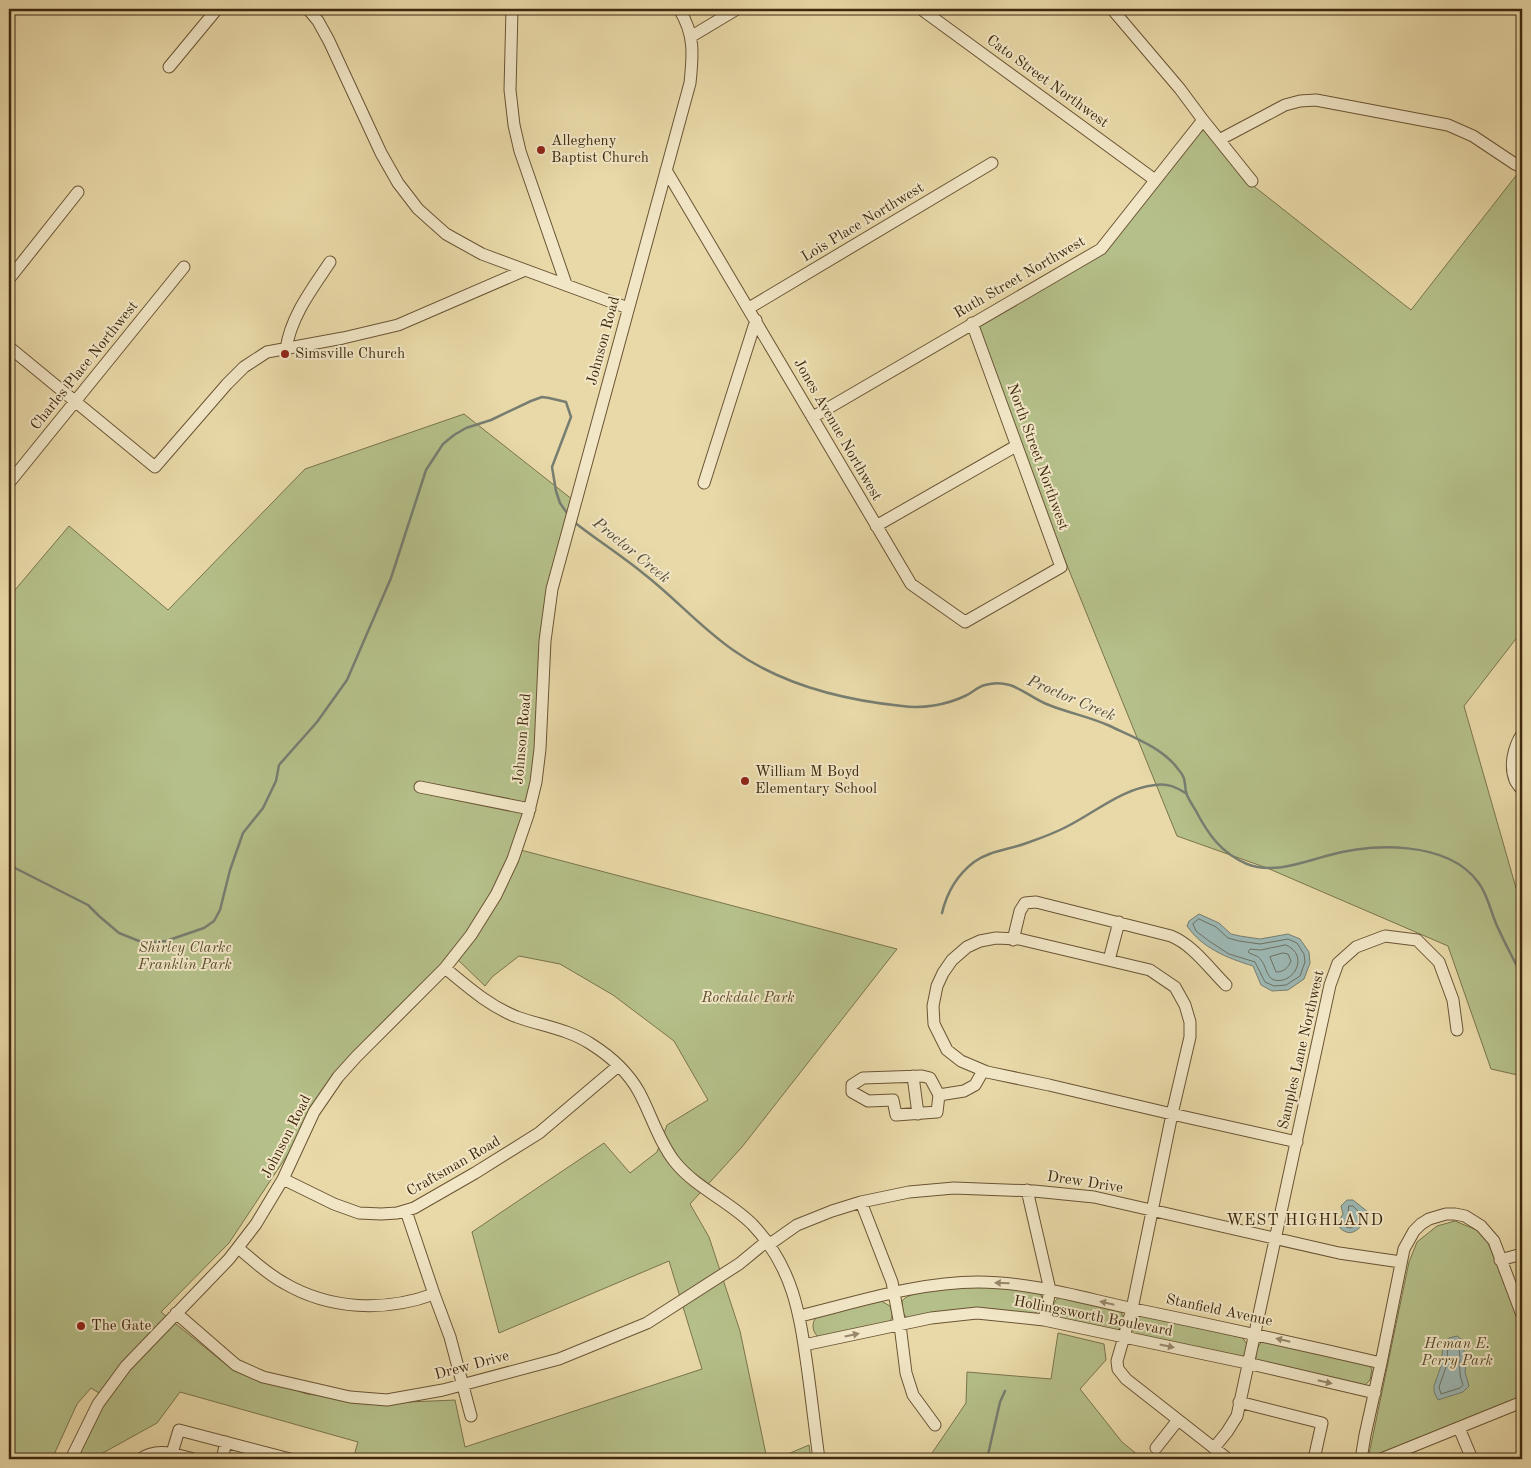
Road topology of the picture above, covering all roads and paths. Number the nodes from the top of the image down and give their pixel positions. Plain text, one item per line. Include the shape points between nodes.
1 (217, 9) edge
2 (308, 9) edge
3 (512, 9) edge
4 (679, 9) edge
5 (737, 9) edge
6 (921, 9) edge
7 (1112, 9) edge
8 (692, 36) junction
9 (169, 67) dead end
10 (1203, 120) junction
11 (1219, 140) junction
12 (992, 164) dead end
13 (1522, 167) edge
14 (666, 170) junction
15 (1155, 180) junction
16 (1252, 181) dead end
17 (78, 192) dead end
18 (330, 262) dead end
19 (184, 267) dead end
20 (523, 270) junction
21 (9, 280) edge
22 (566, 284) junction
23 (628, 308) junction
24 (749, 308) junction
25 (756, 320) junction
26 (972, 323) junction
27 (9, 347) edge
28 (286, 349) junction
29 (74, 401) junction
30 (813, 417) junction
31 (1016, 446) junction
32 (704, 483) dead end
33 (9, 484) edge
34 (876, 526) junction
35 (1029, 585) joint
36 (1522, 734) edge
37 (420, 787) dead end
38 (1522, 790) edge
39 (530, 809) junction
40 (1119, 922) junction
41 (1013, 940) junction
42 (1109, 960) junction
43 (445, 968) junction
44 (1226, 985) dead end
45 (1457, 1030) dead end
46 (618, 1066) junction
47 (983, 1071) junction
48 (913, 1076) junction
49 (939, 1095) junction
50 (918, 1114) junction
51 (1172, 1114) junction
52 (1297, 1142) junction
53 (283, 1179) junction
54 (1027, 1190) junction
55 (861, 1202) junction
56 (406, 1211) junction
57 (1153, 1211) junction
58 (1276, 1239) junction
59 (768, 1243) junction
60 (238, 1248) junction
61 (1522, 1254) edge
62 (1500, 1260) junction
63 (1401, 1262) junction
64 (1050, 1290) junction
65 (894, 1292) junction
66 (434, 1294) junction
67 (1132, 1309) junction
68 (176, 1313) junction
69 (1522, 1315) edge
70 (800, 1316) junction
71 (1044, 1320) junction
72 (900, 1325) junction
73 (1254, 1334) junction
74 (1123, 1337) junction
75 (804, 1345) junction
76 (1247, 1363) junction
77 (1382, 1363) junction
78 (463, 1384) junction
79 (1375, 1393) junction
80 (1239, 1402) junction
81 (1522, 1402) edge
82 (471, 1416) dead end
83 (1178, 1420) junction
84 (934, 1425) dead end
85 (1459, 1428) junction
86 (226, 1442) junction
87 (1156, 1448) dead end
88 (1214, 1448) junction
89 (172, 1453) junction
90 (267, 1456) edge
91 (71, 1459) edge
92 (140, 1459) edge
93 (193, 1459) edge
94 (222, 1459) edge
95 (290, 1459) edge
96 (819, 1459) edge
97 (1228, 1459) edge
98 (1314, 1459) edge
99 (1362, 1459) edge
100 (1381, 1459) edge
101 (1472, 1459) edge

1 - 9 street
2 - 20 street via 329,41 381,153 418,210 446,234 482,254
3 - 22 street via 510,90 514,125
4 - 8 street, Johnson Road
5 - 8 street
6 - 15 street, Cato Street Northwest
7 - 10 street
8 - 14 street, Johnson Road via 690,83
10 - 11 street
10 - 15 street, Ruth Street Northwest
11 - 13 street via 1285,105 1316,100 1448,125 1473,136
11 - 16 street
12 - 24 street, Lois Place Northwest
14 - 23 street, Johnson Road
14 - 24 street, Jones Avenue Northwest
15 - 26 street, Ruth Street Northwest via 1101,249
17 - 21 street
18 - 28 street via 303,303 288,336
19 - 29 street, Charles Place Northwest
20 - 22 street
20 - 28 street via 398,325
22 - 23 street
23 - 39 street, Johnson Road via 552,589 545,641 540,749
24 - 25 street, Jones Avenue Northwest
25 - 30 street, Jones Avenue Northwest
25 - 32 street
26 - 30 street, Ruth Street Northwest
26 - 31 street, North Street Northwest
27 - 29 street
28 - 29 street via 266,352 244,368 154,467
29 - 33 street, Charles Place Northwest
30 - 34 street, Jones Avenue Northwest
31 - 34 street
31 - 35 street, North Street Northwest via 1061,567
34 - 35 street, Jones Avenue Northwest via 911,584 965,622
36 - 38 street via 1512,760 1515,780
37 - 39 street
39 - 43 street, Johnson Road via 513,859 496,895
40 - 41 street via 1036,902 1025,903
40 - 42 street
40 - 44 street via 1179,939
41 - 42 street
41 - 47 street via 996,938 967,947 942,972 934,1000 934,1024 946,1050
42 - 51 street via 1150,970 1175,987 1185,1005 1190,1037
43 - 46 street via 495,1007 571,1033
43 - 53 street, Johnson Road via 338,1077 314,1112
45 - 52 street, Samples Lane Northwest via 1453,1000 1439,962 1416,940 1385,936 1356,946 1338,964 1330,984
46 - 56 street, Craftsman Road via 539,1133 425,1203
46 - 59 street via 638,1091 674,1162 751,1223
47 - 49 street via 975,1085 964,1091
47 - 51 street
48 - 49 street via 930,1078
48 - 50 street
48 - 50 street via 863,1078 852,1085 852,1092 868,1101 893,1100 896,1115
49 - 50 street via 937,1112
51 - 52 street
51 - 57 street
52 - 58 street, Samples Lane Northwest
53 - 56 street, Craftsman Road via 352,1211 381,1214
53 - 60 street, Johnson Road via 264,1213
54 - 55 street, Drew Drive via 954,1188 909,1192
54 - 57 street, Drew Drive via 1094,1197
54 - 64 street
55 - 59 street, Drew Drive via 797,1225
55 - 65 street
56 - 66 street
57 - 58 street, Drew Drive
57 - 67 street
58 - 63 street, Drew Drive
58 - 73 street, Samples Lane Northwest
59 - 70 street via 783,1268
59 - 78 street, Drew Drive via 646,1323 559,1359
60 - 66 street via 283,1283 336,1303 381,1306
60 - 68 street, Johnson Road
61 - 62 street
62 - 63 street via 1494,1241 1482,1226 1465,1216 1446,1214 1429,1219 1414,1231
62 - 69 street
63 - 77 street
64 -> 65 street, Stanfield Avenue via 978,1282
67 -> 64 street, Stanfield Avenue
64 - 71 street
65 - 70 street, Stanfield Avenue
65 - 72 street
66 - 78 street
67 - 73 street, Stanfield Avenue
67 - 74 street
68 - 78 street, Drew Drive via 236,1365 263,1377 350,1397 387,1400
68 - 91 street, Johnson Road via 126,1366 98,1404
70 - 75 street
71 - 72 street, Hollingsworth Boulevard via 977,1313
71 - 74 street, Hollingsworth Boulevard
75 -> 72 street, Hollingsworth Boulevard
72 - 84 street via 906,1373 913,1395
73 - 76 street, Samples Lane Northwest
77 -> 73 street, Stanfield Avenue
74 -> 76 street, Hollingsworth Boulevard
74 - 83 street via 1118,1369
75 - 96 street
76 -> 79 street, Hollingsworth Boulevard
76 - 80 street, Samples Lane Northwest
77 - 79 street
78 - 82 street
79 - 99 street
80 - 88 street, Samples Lane Northwest via 1237,1416
80 - 98 street via 1322,1423
81 - 85 street
83 - 87 street
83 - 88 street
85 - 100 street
85 - 101 street
86 - 89 street via 179,1430
86 - 90 street
86 - 94 street
88 - 97 street
89 - 92 street via 151,1453
89 - 93 street
90 - 95 street

